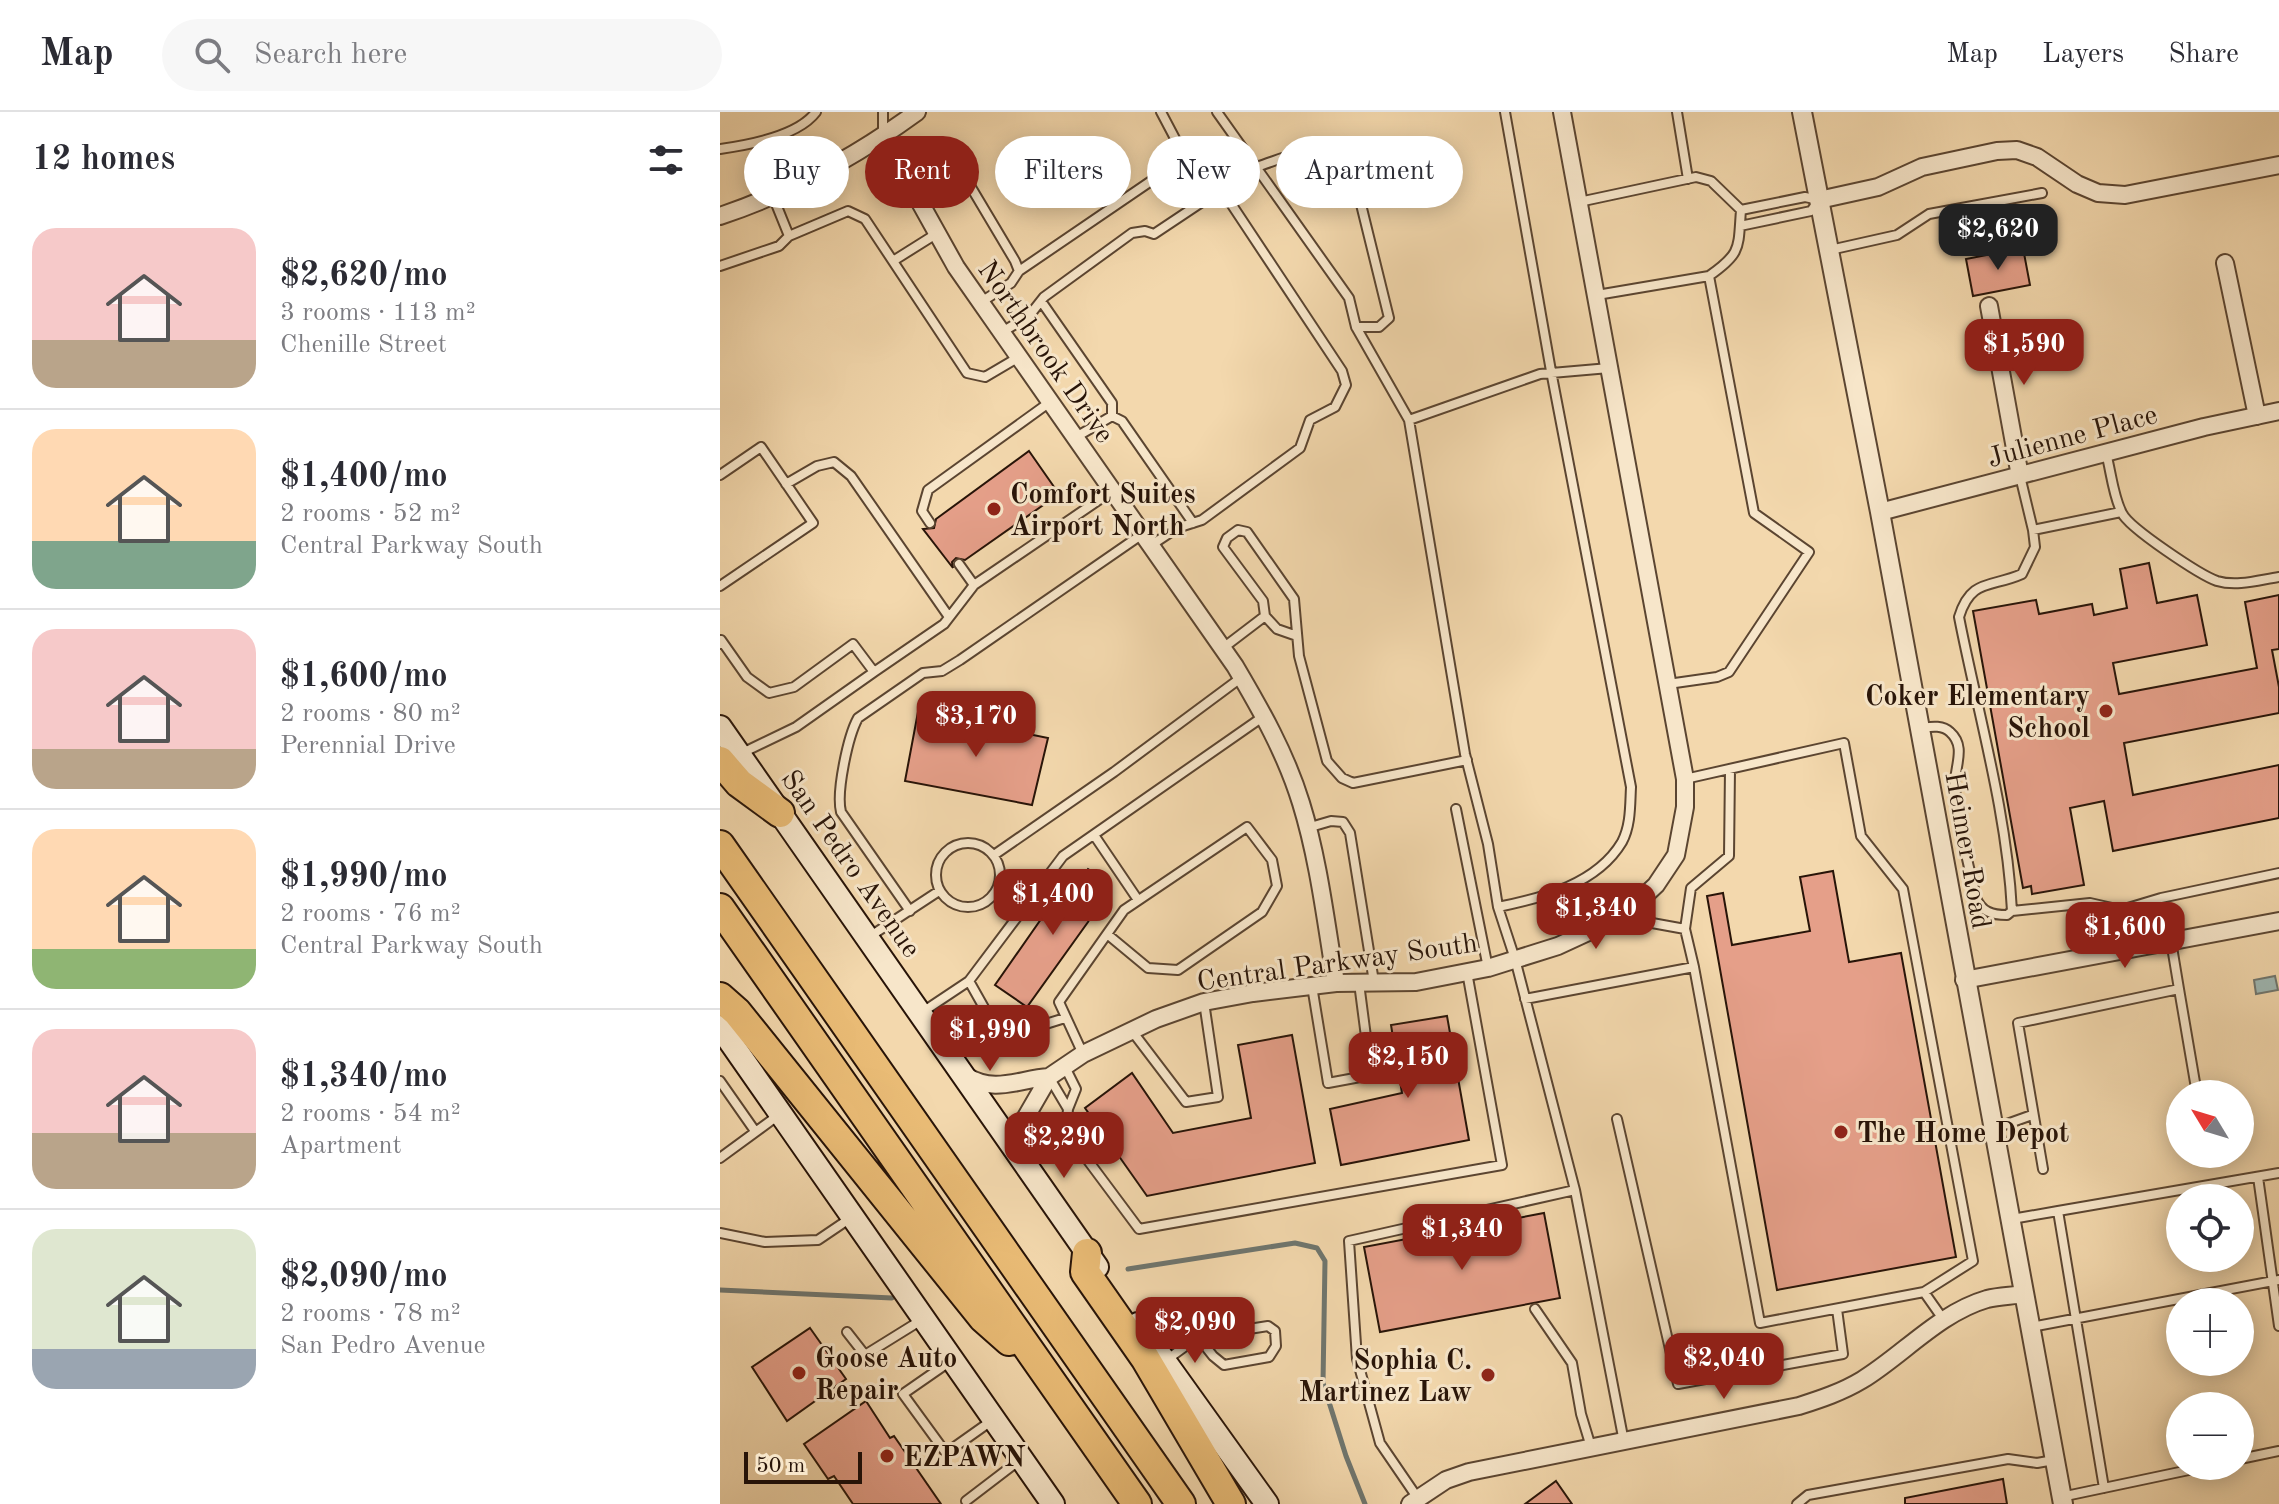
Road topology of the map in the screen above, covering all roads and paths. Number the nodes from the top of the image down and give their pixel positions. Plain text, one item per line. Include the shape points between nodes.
1 (816, 112) edge
2 (883, 112) edge
3 (917, 112) edge
4 (1161, 112) edge
5 (1217, 112) edge
6 (1505, 112) edge
7 (1562, 112) edge
8 (1677, 112) edge
9 (1802, 112) edge
10 (883, 136) joint
11 (1234, 136) edge
12 (720, 149) edge
13 (2279, 165) edge
14 (1260, 166) edge
15 (1260, 173) edge
16 (1688, 179) junction
17 (2042, 193) dead end
18 (1819, 200) junction
19 (979, 202) edge
20 (1578, 202) junction
21 (744, 206) edge
22 (778, 208) edge
23 (922, 208) edge
24 (1741, 210) junction
25 (720, 216) edge
26 (1740, 226) junction
27 (936, 234) junction
28 (789, 236) junction
29 (1829, 250) junction
30 (893, 261) junction
31 (2225, 263) dead end
32 (720, 266) edge
33 (1019, 271) junction
34 (1709, 276) junction
35 (1595, 295) junction
36 (1041, 301) junction
37 (981, 302) junction
38 (1989, 306) dead end
39 (1356, 327) junction
40 (1002, 332) junction
41 (1019, 357) junction
42 (1609, 368) junction
43 (1551, 371) junction
44 (1050, 402) junction
45 (2279, 411) edge
46 (1112, 416) junction
47 (2257, 416) junction
48 (1409, 420) junction
49 (1075, 438) junction
50 (2106, 453) junction
51 (720, 475) edge
52 (2020, 476) junction
53 (786, 484) junction
54 (1112, 491) junction
55 (1880, 512) junction
56 (2121, 512) junction
57 (930, 523) dead end
58 (1193, 523) junction
59 (2033, 530) junction
60 (1146, 540) junction
61 (959, 564) dead end
62 (2279, 577) edge
63 (974, 585) junction
64 (720, 586) edge
65 (1265, 616) junction
66 (949, 617) junction
67 (1297, 636) junction
68 (720, 644) edge
69 (1222, 648) junction
70 (874, 672) junction
71 (1242, 677) junction
72 (1667, 684) junction
73 (1265, 716) junction
74 (720, 727) edge
75 (1919, 728) junction
76 (730, 758) edge
77 (1467, 760) junction
78 (1730, 769) junction
79 (1685, 779) junction
80 (1456, 809) dead end
81 (780, 813) joint
82 (1307, 828) junction
83 (1094, 835) junction
84 (720, 845) edge
85 (994, 855) junction
86 (2279, 873) edge
87 (939, 891) junction
88 (1138, 900) junction
89 (1638, 903) junction
90 (1498, 907) junction
91 (720, 908) edge
92 (910, 911) junction
93 (2012, 911) junction
94 (2279, 921) edge
95 (1685, 929) junction
96 (1107, 934) junction
97 (868, 938) junction
98 (2171, 941) junction
99 (1515, 959) junction
100 (1694, 967) junction
101 (1488, 968) junction
102 (1467, 971) junction
103 (1964, 980) junction
104 (969, 981) junction
105 (1336, 983) junction
106 (1367, 983) junction
107 (1312, 986) junction
108 (2179, 989) junction
109 (720, 997) edge
110 (1525, 999) junction
111 (1204, 1002) junction
112 (920, 1013) junction
113 (1065, 1018) junction
114 (720, 1027) edge
115 (1131, 1030) junction
116 (1083, 1054) junction
117 (1065, 1066) junction
118 (962, 1073) junction
119 (1049, 1077) junction
120 (2195, 1080) edge
121 (720, 1081) edge
122 (1068, 1109) junction
123 (780, 1113) junction
124 (2032, 1115) junction
125 (1617, 1119) dead end
126 (1992, 1129) junction
127 (755, 1131) junction
128 (720, 1158) edge
129 (1022, 1159) junction
130 (2043, 1169) dead end
131 (2279, 1173) edge
132 (2258, 1177) junction
133 (1575, 1190) junction
134 (2058, 1211) junction
135 (853, 1217) junction
136 (2010, 1219) junction
137 (720, 1233) edge
138 (1087, 1253) junction
139 (2276, 1281) edge
140 (1924, 1292) junction
141 (2024, 1294) junction
142 (1535, 1309) dead end
143 (1837, 1309) junction
144 (2075, 1318) junction
145 (924, 1319) junction
146 (1944, 1321) junction
147 (2279, 1326) edge
148 (2030, 1327) junction
149 (847, 1332) dead end
150 (1198, 1337) junction
151 (952, 1359) junction
152 (1165, 1361) junction
153 (1041, 1367) junction
154 (994, 1419) junction
155 (1624, 1442) junction
156 (1592, 1448) junction
157 (2279, 1451) edge
158 (2254, 1456) edge
159 (1022, 1459) junction
160 (2054, 1460) junction
161 (2166, 1475) edge
162 (2104, 1488) junction
163 (966, 1501) dead end
164 (2062, 1501) edge
165 (1417, 1502) edge
166 (1053, 1504) edge
167 (1137, 1504) edge
168 (1181, 1504) edge
169 (1231, 1504) edge
170 (1267, 1504) edge
171 (1797, 1504) edge

1 - 12 lane via 786,132
2 - 10 lane
3 - 10 street
4 - 33 lane via 1180,148 1176,164
5 - 11 lane
6 - 43 lane
7 - 20 street, Central Parkway South
8 - 16 lane
9 - 18 street, Heimer Road
13 - 18 street via 2125,195 2098,193 2017,150 1997,151 1922,167 1878,187
14 - 39 lane via 1329,151 1355,180 1389,318 1379,327
15 - 39 lane via 1349,298
16 - 20 lane
16 - 24 lane via 1711,181
17 - 29 lane via 1929,214 1897,235
18 - 24 lane via 1805,197
18 - 26 lane via 1811,211
18 - 29 street, Heimer Road
19 - 33 lane
20 - 35 street, Central Parkway South
21 - 25 street
22 - 28 lane
23 - 27 street, Northbrook Drive
24 - 26 lane
26 - 34 lane via 1731,261
27 - 30 lane
27 - 37 street, Northbrook Drive
28 - 30 lane via 848,211 865,219
28 - 32 lane via 779,246
29 - 55 street, Heimer Road
30 - 41 lane via 967,373 985,377
31 - 47 street
33 - 37 lane via 1011,283
34 - 35 lane
34 - 72 lane via 1754,513 1809,552 1729,672
35 - 42 street, Central Parkway South
36 - 40 lane via 1029,316
36 - 46 lane via 1112,403
36 - 58 lane via 1132,233 1154,234 1205,200 1230,202 1342,371 1346,385 1335,407 1310,420 1300,448
37 - 40 street, Northbrook Drive
38 - 52 street
39 - 48 lane
40 - 41 street, Northbrook Drive
41 - 44 street, Northbrook Drive
42 - 43 lane
42 - 72 street, Central Parkway South
43 - 48 lane
43 - 90 lane via 1631,787 1629,820 1622,841 1580,882
44 - 49 street, Northbrook Drive
44 - 57 lane via 928,490 922,511
45 - 47 street, Julienne Place
46 - 49 lane
46 - 58 lane via 1122,421
47 - 50 street, Julienne Place
48 - 77 lane
49 - 54 street, Northbrook Drive
50 - 52 street, Julienne Place
50 - 56 lane
51 - 53 lane via 761,447
52 - 55 street, Julienne Place
52 - 59 lane
53 - 64 lane via 813,523
53 - 66 lane via 834,462 851,476
54 - 60 street, Northbrook Drive
54 - 63 lane
55 - 75 street, Heimer Road
56 - 59 lane
56 - 62 lane via 2129,523 2217,581 2238,584
58 - 60 lane
59 - 93 lane via 2035,547 2022,574 1971,592 1959,617 1988,749
60 - 69 street, Northbrook Drive
60 - 92 lane via 960,660 942,671 923,673 858,718 852,728 841,812
61 - 63 lane
63 - 66 lane
65 - 67 lane via 1277,629
65 - 67 lane via 1263,601 1223,547 1238,530 1247,532 1294,599
65 - 69 lane
66 - 70 lane
67 - 77 lane via 1327,761 1342,778 1353,783
68 - 70 lane via 721,640 747,677 769,693 794,687 853,644
69 - 71 street, Northbrook Drive
70 - 76 lane via 796,727
71 - 73 street, Northbrook Drive
71 - 85 lane
72 - 79 street, Central Parkway South
73 - 82 street, Northbrook Drive via 1284,755
73 - 83 lane
74 - 76 main road
75 - 93 lane via 1937,726 1949,731 1958,744 1955,784 1976,898 1989,913
75 - 103 street, Heimer Road
76 - 81 highway via 739,783
77 - 90 lane
78 - 79 lane
78 - 95 lane via 1729,856 1691,888
78 - 140 lane via 1844,743 1861,836 1903,889 1973,1261
79 - 89 street, Central Parkway South via 1676,855
80 - 101 lane
81 - 97 main road, San Pedro Avenue
82 - 105 street, Northbrook Drive
82 - 106 lane via 1343,822 1350,833
83 - 88 lane
83 - 104 lane via 1063,856
84 - 168 highway
85 - 87 lane via 970,842 951,847 935,872
85 - 87 lane via 1001,877 985,903 965,907
86 - 93 lane via 2121,910 2090,903
87 - 92 lane
88 - 96 lane
88 - 96 lane via 1247,827 1272,860 1277,886 1262,912 1178,970 1148,968
89 - 95 lane via 1652,923
89 - 99 street, Central Parkway South via 1592,931
90 - 99 lane
91 - 153 highway
92 - 97 lane
94 - 98 street
95 - 100 lane
96 - 113 lane via 1059,1002
97 - 112 main road, San Pedro Avenue
98 - 103 street
98 - 108 lane
99 - 101 street, Central Parkway South
99 - 110 lane
100 - 110 lane
100 - 143 lane via 1760,1323
101 - 102 street, Central Parkway South
102 - 106 street, Central Parkway South via 1416,982
102 - 122 lane via 1502,1165 1139,1229 1066,1131
103 - 126 street, Heimer Road
104 - 112 lane
104 - 113 lane via 987,1013 1017,1033
105 - 106 street, Central Parkway South
105 - 107 street, Central Parkway South
106 - 107 lane via 1371,1075 1328,1083
107 - 111 street, Central Parkway South
108 - 120 lane
108 - 124 lane via 2018,1023
109 - 153 highway via 983,1318
110 - 133 lane
111 - 115 street, Central Parkway South
111 - 115 lane via 1218,1097 1186,1102
112 - 118 main road, San Pedro Avenue
113 - 116 lane
114 - 123 main road
115 - 116 street, Central Parkway South
116 - 117 street, Central Parkway South
117 - 119 street, Central Parkway South
117 - 122 lane via 1076,1089
118 - 119 street, Central Parkway South via 994,1086
118 - 129 main road, San Pedro Avenue
119 - 122 lane
119 - 129 street, Central Parkway South via 1023,1122
121 - 127 lane
123 - 127 lane
123 - 135 main road
124 - 126 lane
124 - 130 lane
125 - 143 lane via 1678,1384 1843,1354
126 - 136 street, Heimer Road
127 - 128 lane
129 - 138 main road, San Pedro Avenue
131 - 132 lane
132 - 134 lane
132 - 139 lane
133 - 155 lane
133 - 165 lane via 1349,1241 1357,1359 1380,1443
134 - 136 lane
134 - 144 lane
135 - 137 lane via 818,1240 765,1242
135 - 145 main road
136 - 141 street, Heimer Road
138 - 152 main road, San Pedro Avenue
138 - 169 highway via 1085,1272 1145,1358
139 - 144 lane
139 - 147 lane
140 - 143 lane
140 - 146 lane
141 - 146 street via 1988,1299
141 - 148 street, Heimer Road
142 - 156 lane via 1572,1363
144 - 148 lane
144 - 162 lane
145 - 149 lane via 865,1355
145 - 151 main road
146 - 155 street via 1834,1395
148 - 160 street, Heimer Road
150 - 150 lane via 1268,1326 1275,1331 1276,1346 1269,1357 1224,1365
150 - 152 lane
151 - 154 main road
151 - 154 lane via 903,1394 946,1453
152 - 170 main road, San Pedro Avenue
153 - 167 highway
154 - 159 main road
155 - 156 street
156 - 165 street via 1469,1472 1446,1480
157 - 158 lane
159 - 163 lane
159 - 166 main road
160 - 164 street, Heimer Road
160 - 171 lane via 2008,1459 1808,1495
161 - 162 lane
162 - 164 lane

